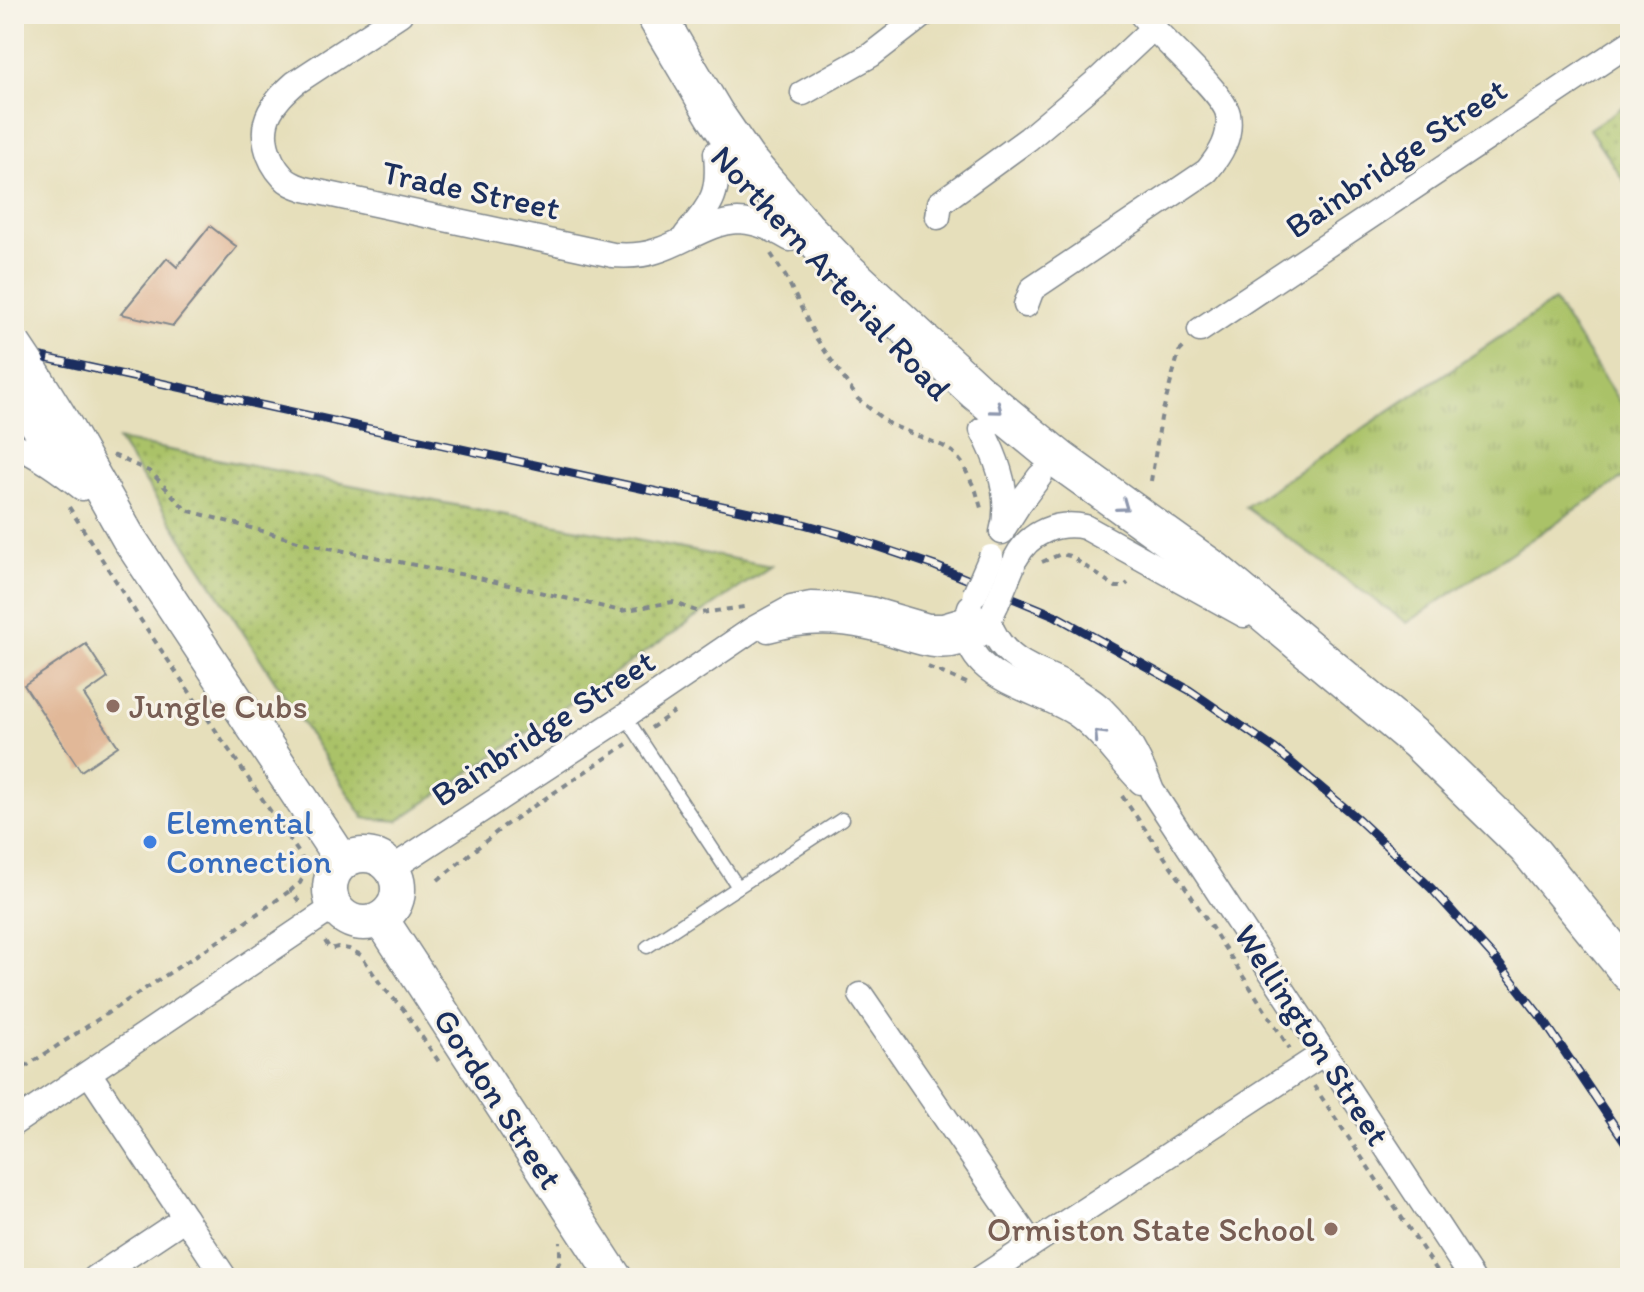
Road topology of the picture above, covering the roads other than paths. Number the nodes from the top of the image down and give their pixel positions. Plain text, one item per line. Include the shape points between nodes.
1 (400, 14) edge
2 (625, 14) edge
3 (655, 14) edge
4 (924, 14) edge
5 (1147, 21) edge
6 (1630, 43) edge
7 (803, 93) dead end
8 (716, 153) junction
9 (938, 217) dead end
10 (682, 240) junction
11 (778, 244) junction
12 (1026, 305) dead end
13 (1200, 330) road end
14 (20, 382) edge
15 (982, 430) junction
16 (14, 445) edge
17 (1050, 473) junction
18 (72, 494) junction
19 (993, 525) junction
20 (128, 537) junction
21 (1014, 561) junction
22 (986, 598) junction
23 (1244, 615) junction
24 (991, 627) junction
25 (968, 630) junction
26 (1315, 656) junction
27 (625, 716) junction
28 (1152, 791) junction
29 (842, 819) dead end
30 (343, 862) junction
31 (391, 869) junction
32 (738, 887) junction
33 (319, 917) junction
34 (381, 919) junction
35 (647, 947) dead end
36 (1630, 973) edge
37 (861, 995) dead end
38 (1324, 1053) junction
39 (89, 1073) junction
40 (14, 1123) edge
41 (185, 1218) junction
42 (1032, 1244) junction
43 (603, 1274) edge
44 (95, 1278) edge
45 (225, 1278) edge
46 (981, 1278) edge
47 (1472, 1278) edge

1 - 10 street, Trade Street via 282,94 269,113 266,145 283,178 305,189 613,255 640,255
2 - 8 main road, Northern Arterial Road
3 -> 17 main road via 746,160 842,267 976,391
4 - 7 street via 871,55
5 - 9 street via 1099,79 940,203
5 - 12 street via 1219,96 1228,113 1222,153 1207,171 1032,289
6 - 13 street, Bainbridge Street
8 - 10 street via 714,197
8 - 11 main road, Northern Arterial Road
10 - 11 street, Trade Street via 741,221 771,229
11 - 15 main road, Northern Arterial Road
14 - 18 street
14 - 20 street via 68,431
15 - 17 main road, Northern Arterial Road
15 - 19 street via 1006,505
16 - 18 street via 54,466
17 - 19 street
17 - 21 street
17 - 23 main road, Northern Arterial Road via 1108,526
17 -> 26 main road, Northern Arterial Road via 1216,572
18 - 20 street
19 - 21 street
20 - 30 street
21 - 22 street, bridge
21 - 23 street via 1042,532 1066,525 1085,527
22 - 24 street
22 - 25 street
23 - 26 main road, Northern Arterial Road
24 - 25 street
24 - 28 street, Wellington Street via 1019,662 1084,695 1107,715 1133,747
25 - 27 street, Bainbridge Street via 950,645 926,645 866,626 819,622 758,632 732,643
28 -> 25 street, Wellington Street via 1076,714 986,669 976,657
26 - 36 main road, Northern Arterial Road via 1418,741 1527,847
27 - 31 street, Bainbridge Street
27 - 32 lane
28 - 38 street, Wellington Street
29 - 32 lane
30 - 31 street via 369,855
30 - 33 street via 331,878 330,897
31 - 34 street via 398,892 393,908
32 - 35 lane
33 - 34 street via 341,915 360,924
33 - 39 street
34 - 43 street, Gordon Street
37 - 42 street
38 - 42 street
38 - 47 street, Wellington Street
39 - 40 street
39 - 41 street
41 - 44 street
41 - 45 street
42 - 46 street

